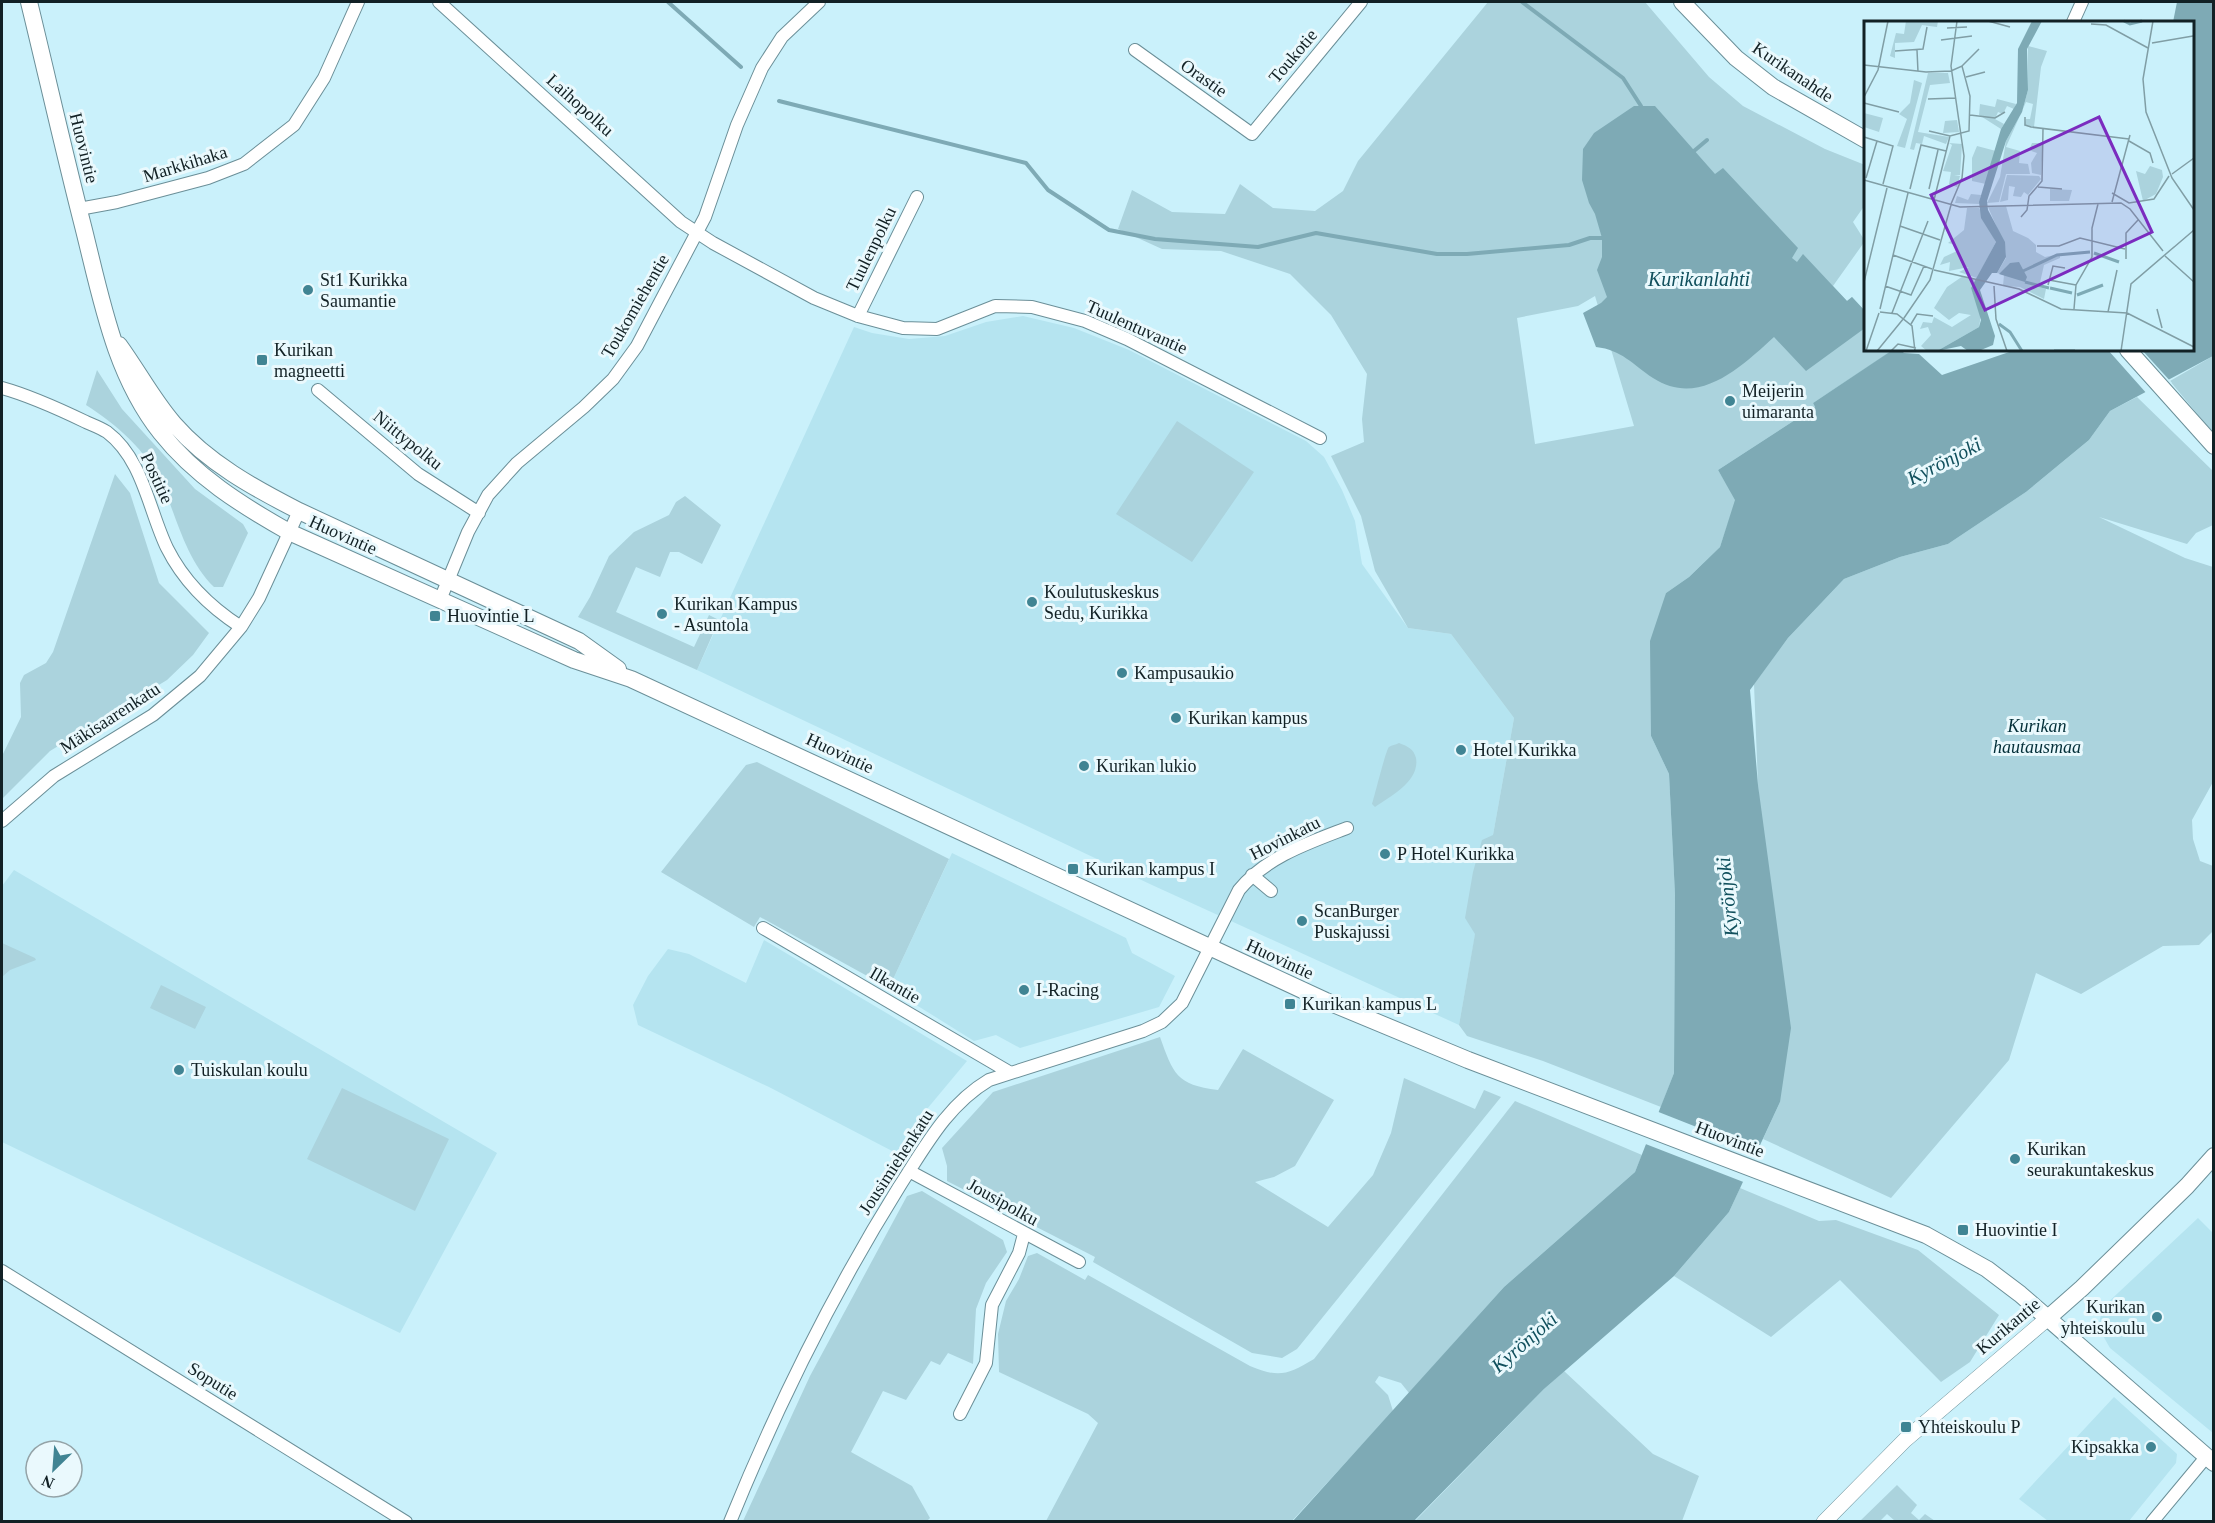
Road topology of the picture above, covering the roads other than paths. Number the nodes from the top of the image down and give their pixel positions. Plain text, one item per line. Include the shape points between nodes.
1 (29, 2) edge
2 (358, 2) edge
3 (439, 2) edge
4 (819, 2) edge
5 (1361, 2) edge
6 (1682, 2) edge
7 (2082, 2) edge
8 (2073, 21) edge
9 (1135, 51) dead end
10 (1252, 134) joint
11 (1864, 139) edge
12 (917, 197) dead end
13 (79, 209) junction
14 (697, 234) junction
15 (858, 316) junction
16 (113, 337) junction
17 (2129, 351) edge
18 (2, 388) edge
19 (318, 390) dead end
20 (1320, 438) dead end
21 (2214, 446) edge
22 (299, 511) junction
23 (479, 513) junction
24 (289, 532) junction
25 (449, 580) junction
26 (440, 600) junction
27 (241, 627) junction
28 (631, 679) junction
29 (2, 821) edge
30 (1347, 828) dead end
31 (1252, 874) junction
32 (1271, 891) dead end
33 (762, 928) dead end
34 (1211, 949) junction
35 (1009, 1072) junction
36 (2214, 1156) edge
37 (909, 1172) junction
38 (1024, 1234) junction
39 (1079, 1262) dead end
40 (2, 1271) edge
41 (2048, 1318) junction
42 (960, 1414) dead end
43 (2210, 1460) edge
44 (1831, 1519) edge
45 (406, 1521) edge
46 (730, 1521) edge
47 (2152, 1521) edge

1 - 13 main road, Huovintie
2 - 13 street, Markkihaka via 324,78 294,125 244,164 208,178
3 - 14 street, Laihopolku
4 - 14 street, Toukomiehentie via 782,36 762,68
5 - 10 street, Toukotie
6 - 11 main road, Kurikanahde via 1736,58 1773,87
7 - 8 street
9 - 10 street, Orastie
12 - 15 street, Tuulenpolku
13 - 16 main road, Huovintie
14 - 15 street, Tuulentuvantie via 814,298
14 - 23 street, Toukomiehentie via 637,346 613,379 517,463 488,495
15 - 20 street, Tuulentuvantie via 903,328 937,328 995,306 1032,307 1085,321 1127,339
16 - 22 main road, Huovintie via 149,391 189,439 212,459
16 - 24 main road, Huovintie via 122,370 160,432 198,473
17 - 21 main road
18 - 27 street, Postitie via 107,432 130,458 146,489 166,547 183,576 221,614
19 - 23 street, Niittypolku via 418,474
22 - 24 street, Mäkisaarenkatu
22 - 25 main road, Huovintie
23 - 25 street, Toukomiehentie
24 - 26 main road, Huovintie
24 - 27 street, Mäkisaarenkatu
25 - 26 street, Toukomiehentie
25 - 28 main road, Huovintie via 579,641
26 - 28 main road, Huovintie via 574,660
27 - 29 street, Mäkisaarenkatu via 200,676 153,716 54,776
28 - 34 main road, Huovintie
30 - 31 street, Hovinkatu via 1278,858
31 - 32 street
31 - 34 street, Hovinkatu via 1239,891
33 - 35 street, Ilkantie
34 - 35 street, Jousimiehenkatu via 1182,1003 1162,1022
34 - 41 main road, Huovintie via 1468,1060 1926,1235 1987,1269
35 - 37 street, Jousimiehenkatu via 970,1091 942,1121
36 - 41 main road, Kurikantie
37 - 38 street, Jousipolku
37 - 46 street, Jousimiehenkatu via 810,1343
38 - 39 street, Jousipolku
38 - 42 street via 1019,1253 992,1305 986,1363
40 - 45 street, Soputie
41 - 43 main road, Huovintie
41 - 44 street, Kurikantie via 1905,1440
43 - 47 street

